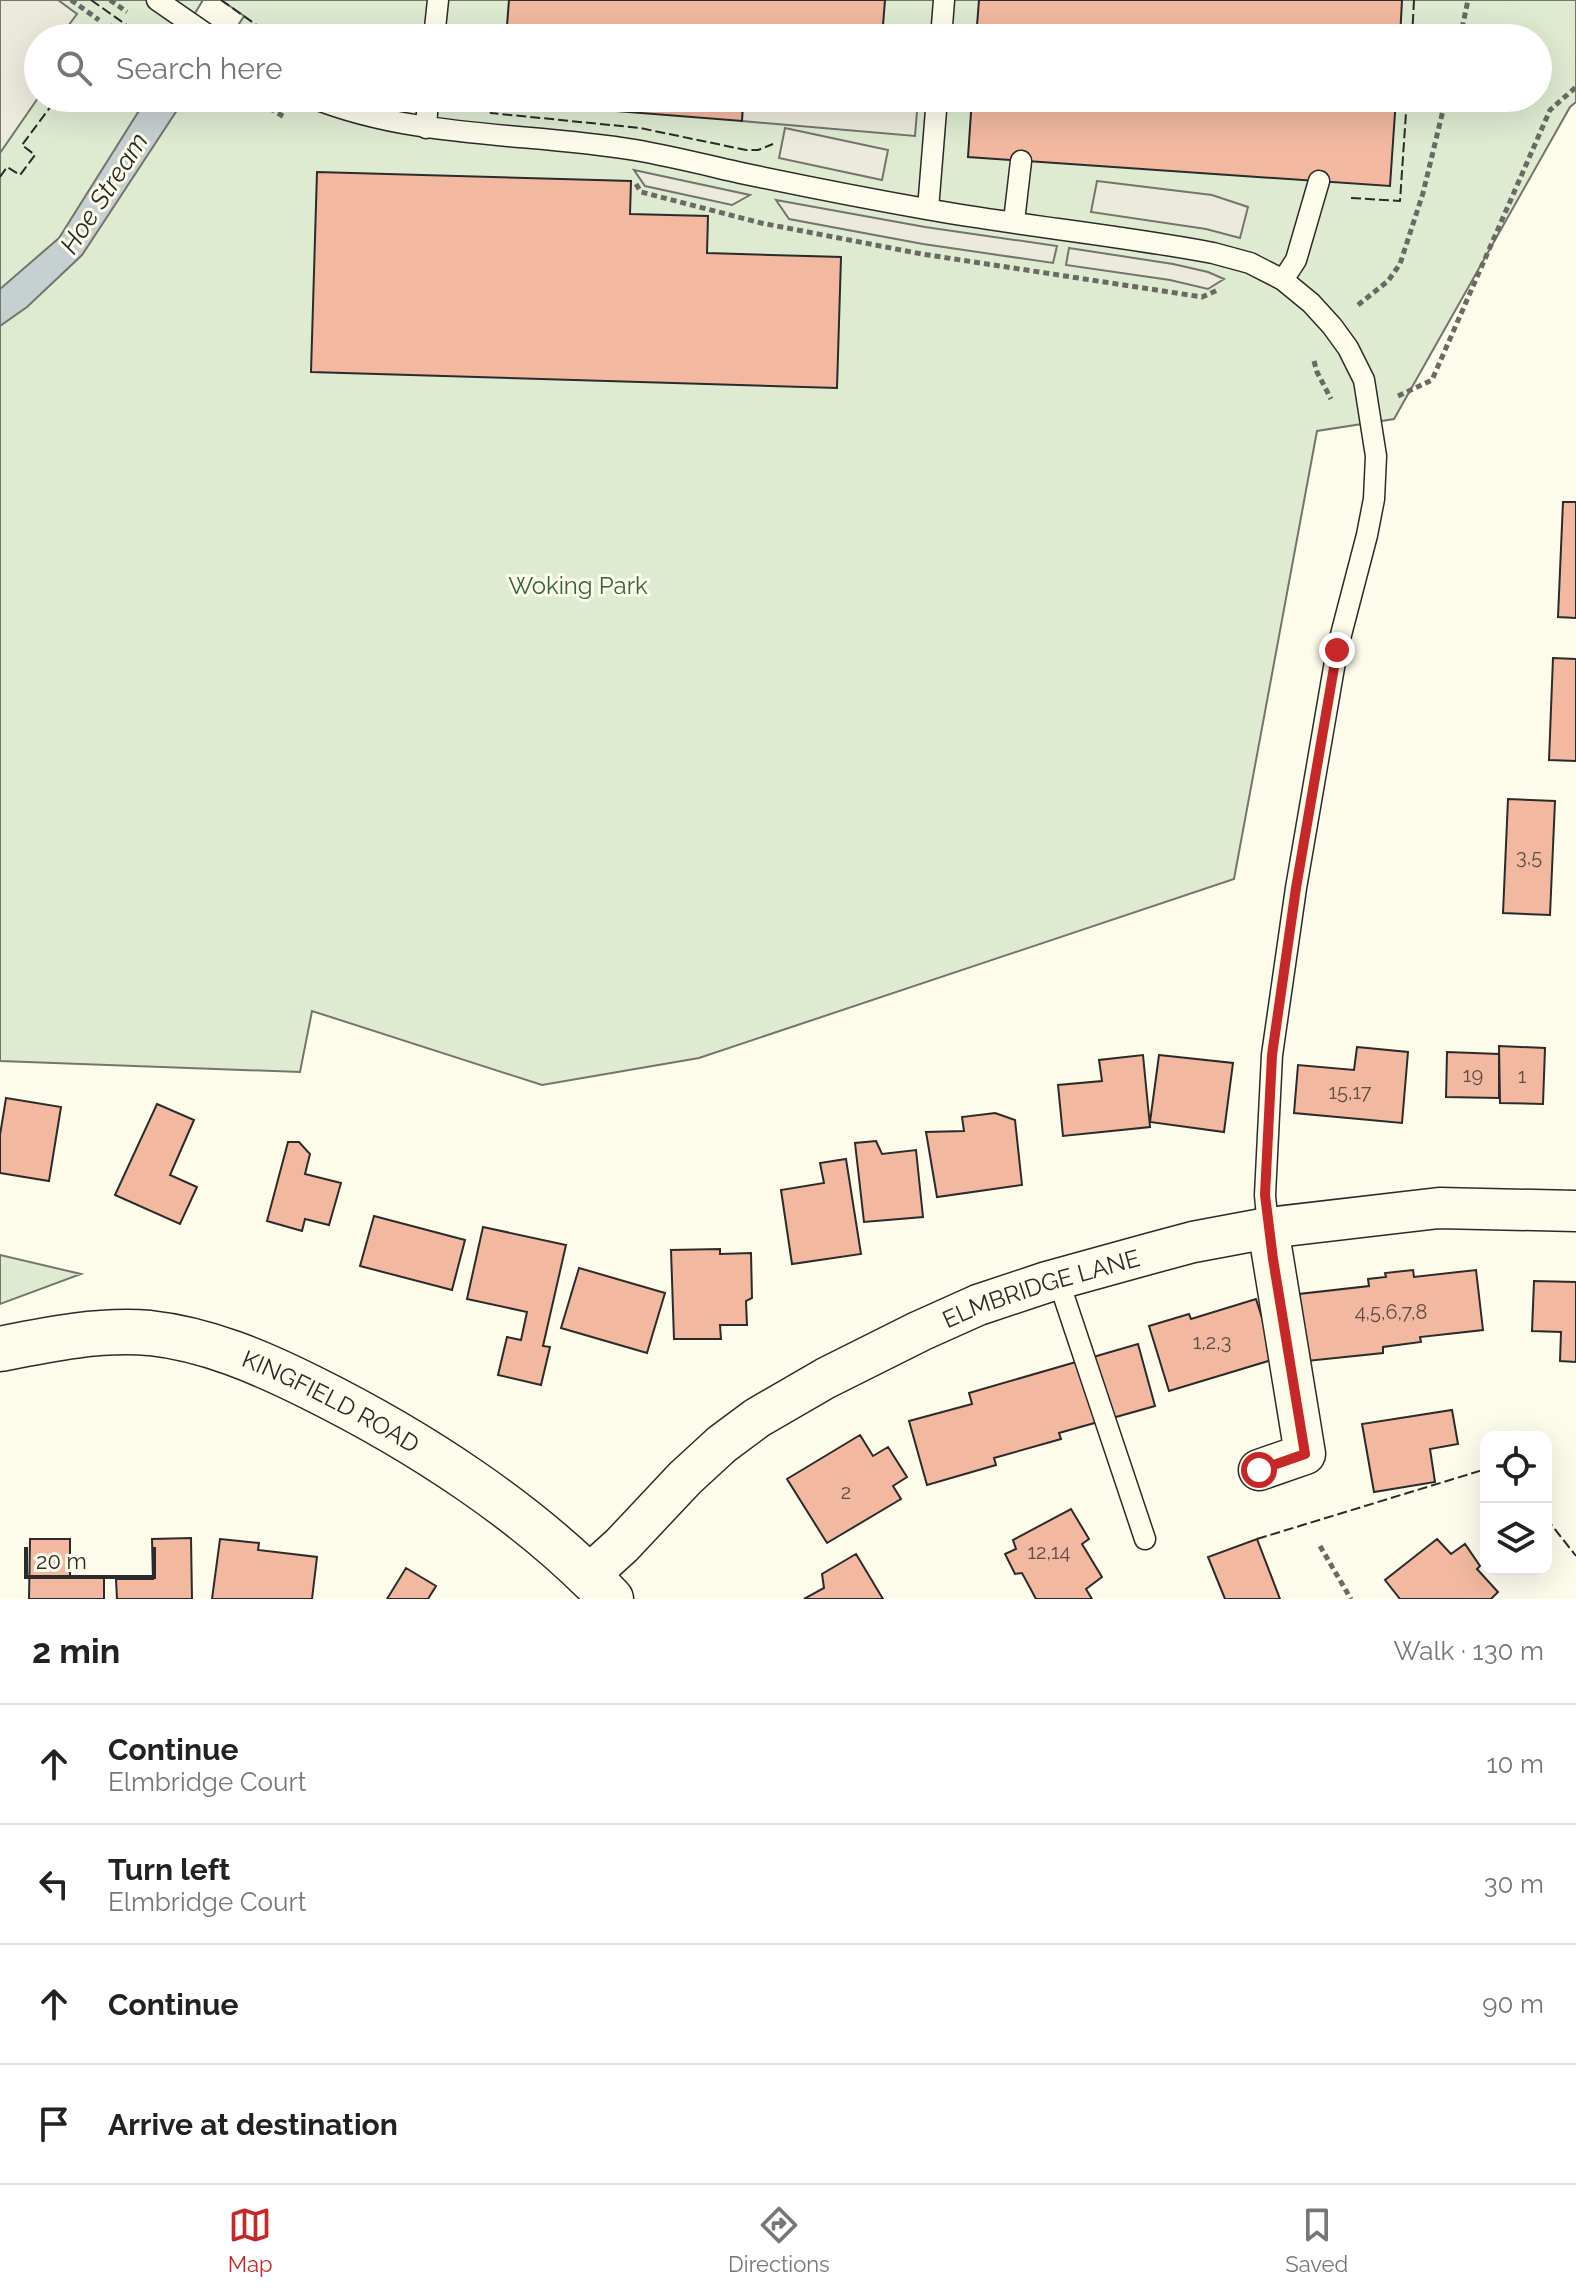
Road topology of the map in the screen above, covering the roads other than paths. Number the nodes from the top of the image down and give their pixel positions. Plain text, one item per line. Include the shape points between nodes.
1 (157, 0) edge
2 (438, 0) edge
3 (944, 0) edge
4 (192, 24) edge
5 (435, 24) edge
6 (942, 24) edge
7 (352, 112) edge
8 (427, 112) edge
9 (936, 112) edge
10 (426, 128) junction
11 (1021, 161) dead end
12 (1319, 181) dead end
13 (928, 209) junction
14 (1014, 221) junction
15 (1283, 280) junction
16 (1576, 1211) edge
17 (1268, 1228) junction
18 (1058, 1279) junction
19 (0, 1349) edge
20 (1259, 1470) dead end
21 (1145, 1539) dead end
22 (600, 1587) edge

1 - 4 lane
2 - 5 lane
3 - 6 lane
7 - 10 lane
8 - 10 lane
9 - 13 lane
10 - 13 lane via 635,150
11 - 14 lane
12 - 15 lane via 1296,260
13 - 14 lane
14 - 15 lane via 1213,253
15 - 17 lane via 1311,303 1348,348 1364,380 1376,456 1374,499 1337,650 1272,1055
16 - 17 street, ELMBRIDGE LANE via 1439,1208
17 - 18 street, ELMBRIDGE LANE via 1193,1242
17 - 20 street via 1305,1454
18 - 21 lane
18 - 22 street, ELMBRIDGE LANE via 920,1331 757,1418 685,1478 622,1545
19 - 22 main road, KINGFIELD ROAD via 103,1332 187,1339 242,1356 349,1407 444,1464 501,1503

